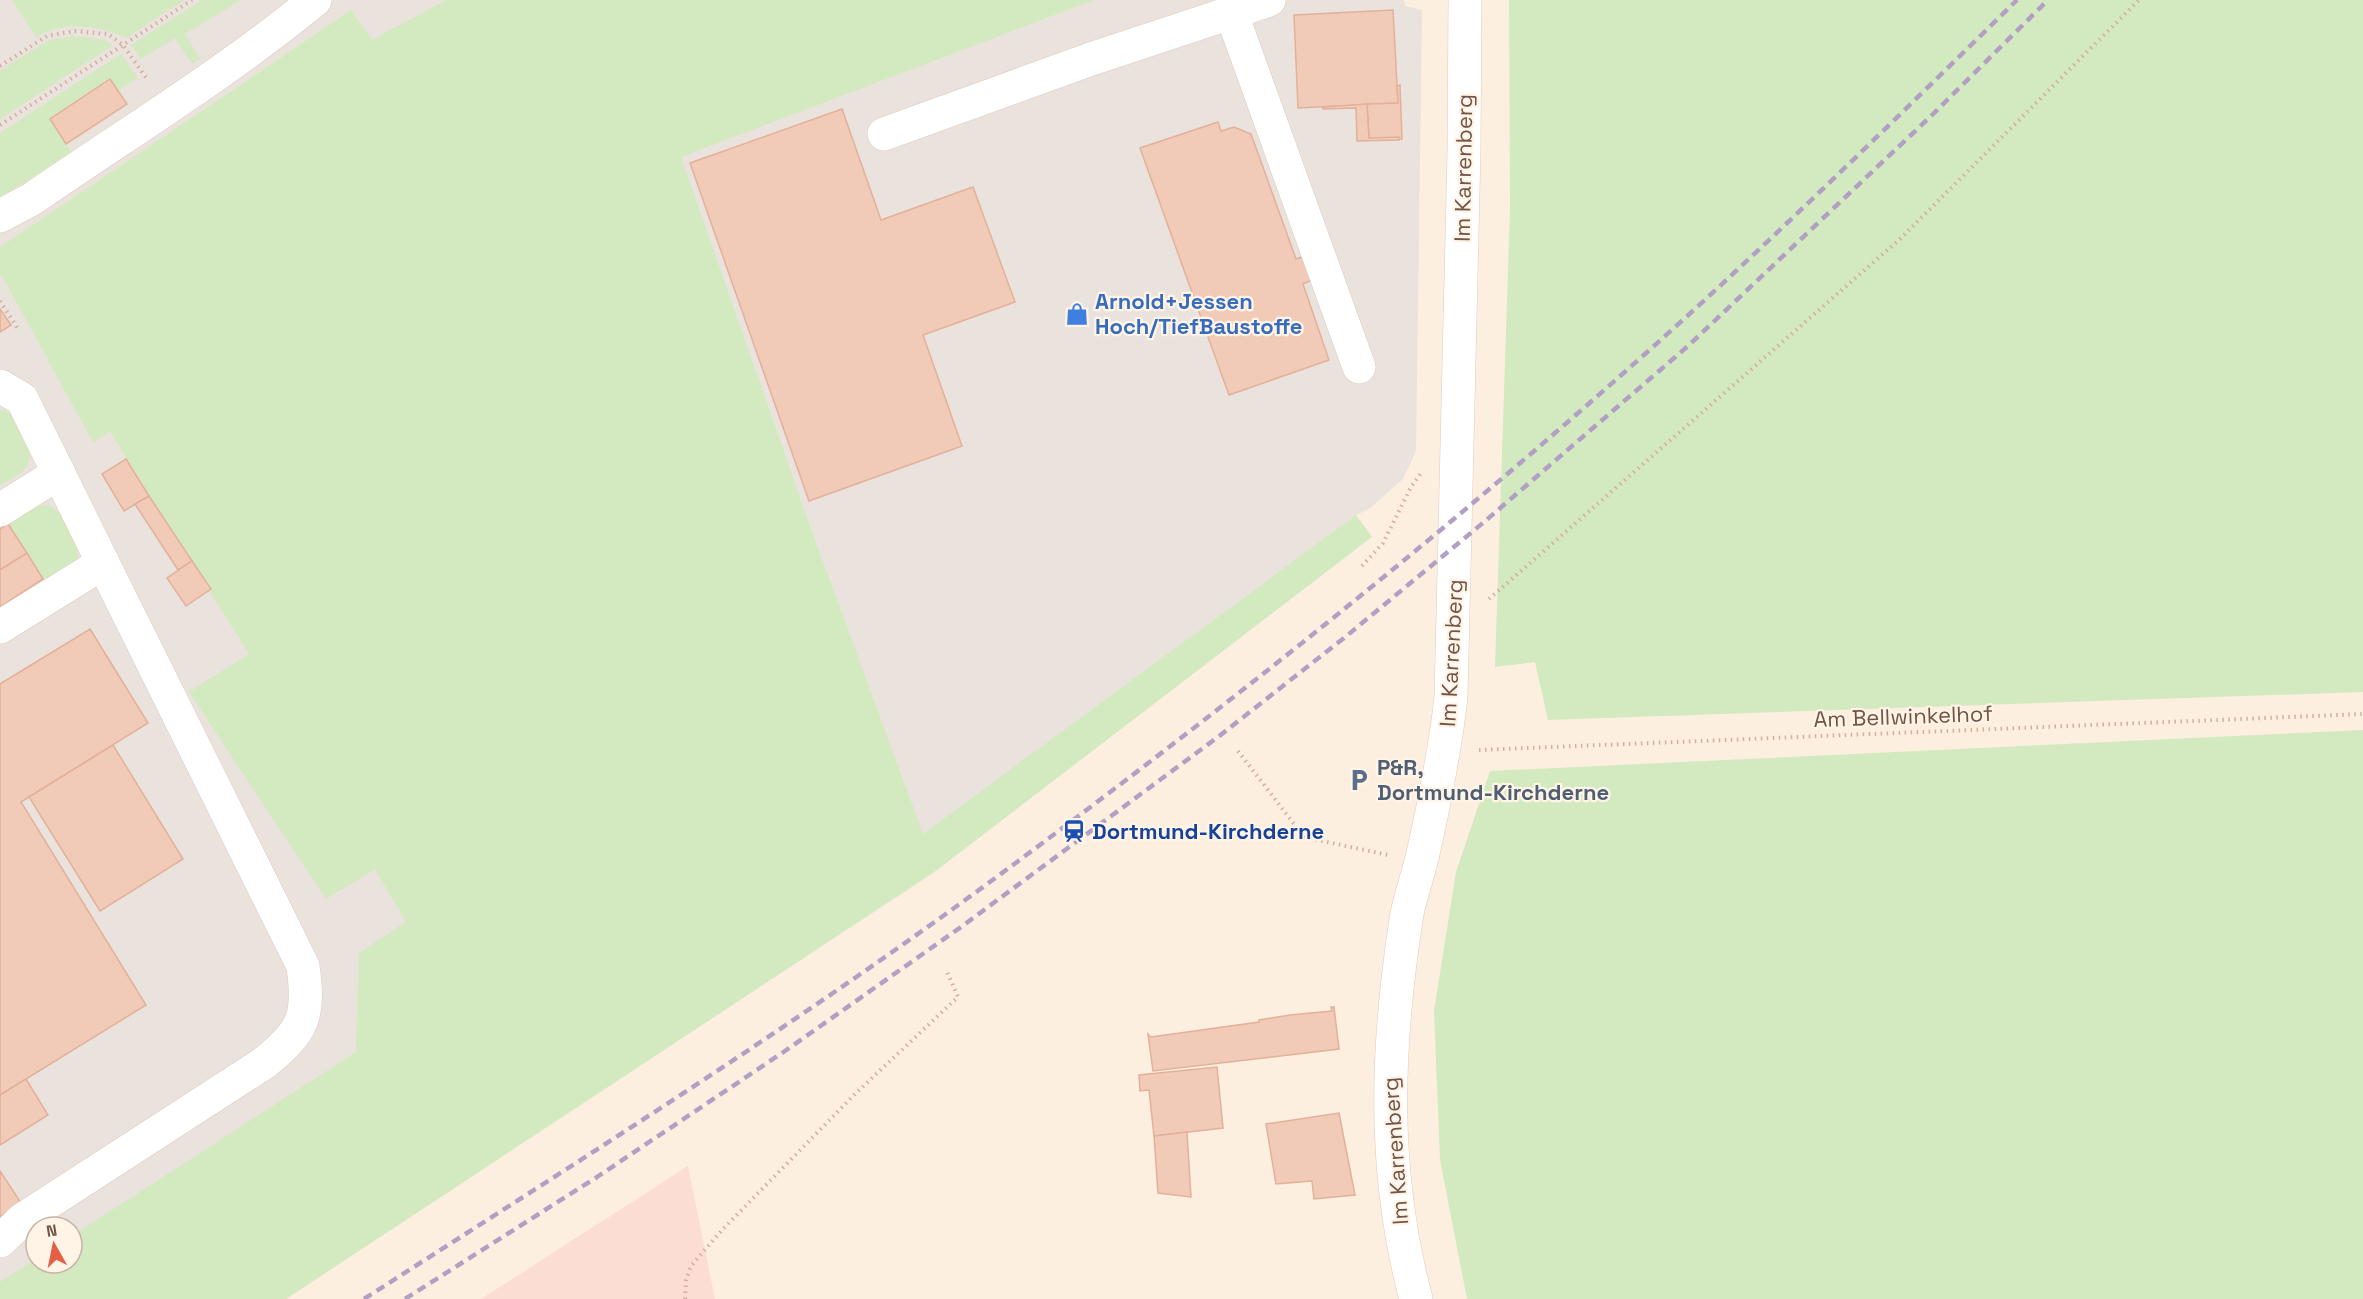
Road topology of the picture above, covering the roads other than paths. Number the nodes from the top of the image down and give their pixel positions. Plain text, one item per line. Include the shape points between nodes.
1 (315, 0) edge
2 (1269, 0) edge
3 (1465, 0) edge
4 (1232, 12) junction
5 (884, 134) dead end
6 (0, 216) edge
7 (1359, 367) dead end
8 (0, 386) edge
9 (59, 473) junction
10 (0, 510) edge
11 (103, 563) junction
12 (0, 627) edge
13 (0, 1241) edge
14 (1416, 1299) edge

1 - 6 street via 275,33 32,199
2 - 4 street
3 - 14 street, Im Karrenberg via 1453,678 1445,752 1406,918 1389,1065 1392,1162 1405,1258
4 - 5 street
4 - 7 street
8 - 9 street via 22,399
9 - 10 street
9 - 11 street
11 - 12 street
11 - 13 street via 303,966 307,996 302,1020 290,1042 264,1063 23,1218

